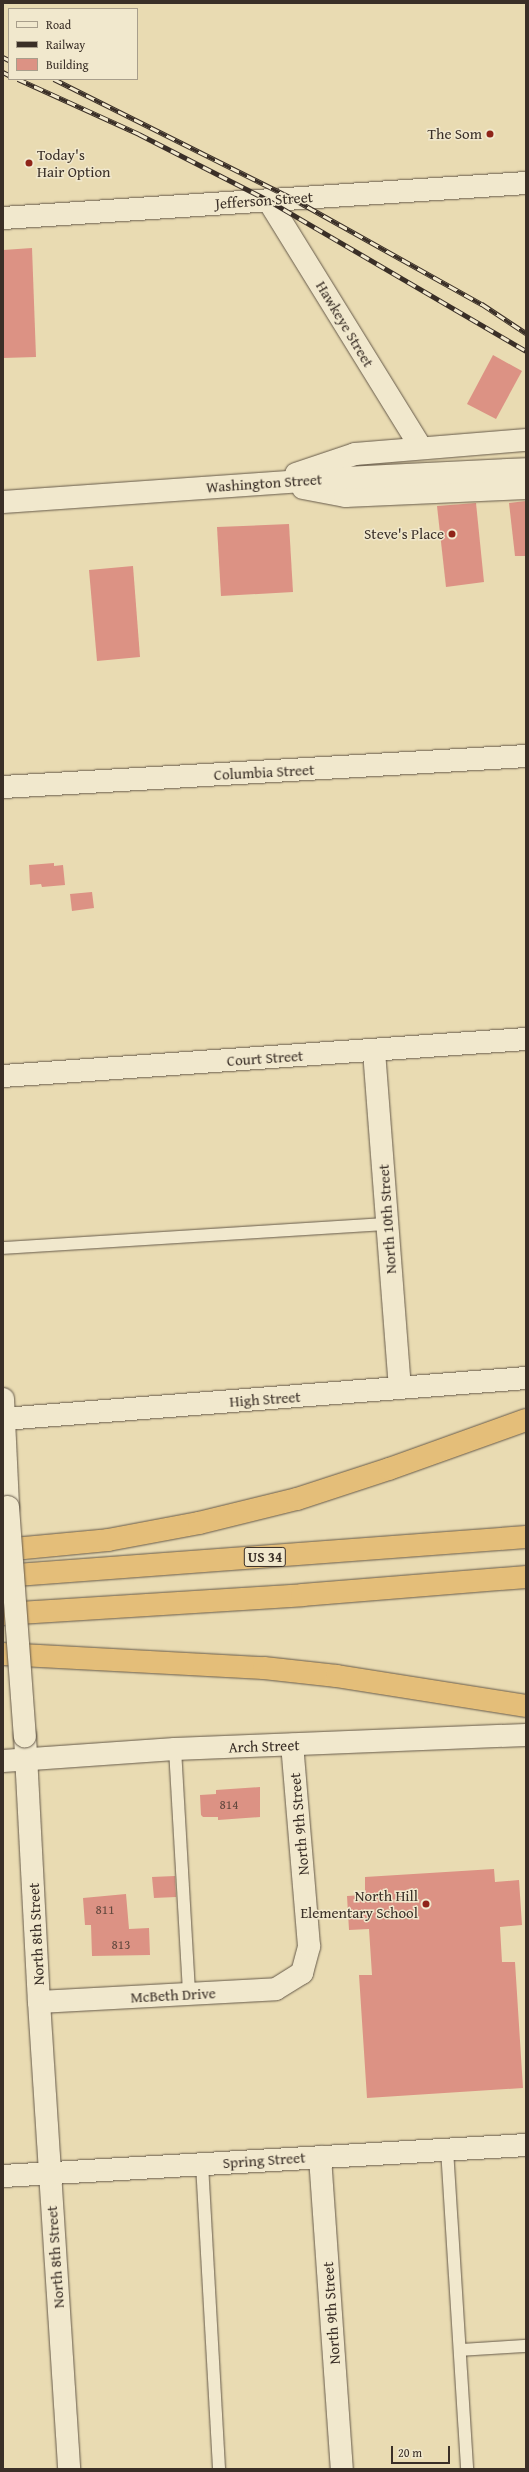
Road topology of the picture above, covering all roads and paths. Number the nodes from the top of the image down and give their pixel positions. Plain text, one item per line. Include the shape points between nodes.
1 (526, 184) edge
2 (268, 200) junction
3 (3, 218) edge
4 (526, 440) edge
5 (421, 448) junction
6 (526, 469) edge
7 (272, 482) junction
8 (526, 488) edge
9 (3, 502) edge
10 (526, 756) edge
11 (3, 787) edge
12 (526, 1039) edge
13 (374, 1051) junction
14 (3, 1076) edge
15 (387, 1224) junction
16 (3, 1248) edge
17 (526, 1378) edge
18 (400, 1388) junction
19 (3, 1412) edge
20 (526, 1420) edge
21 (526, 1537) edge
22 (3, 1550) edge
23 (3, 1576) edge
24 (526, 1577) edge
25 (3, 1614) edge
26 (3, 1654) edge
27 (526, 1706) edge
28 (526, 1735) edge
29 (292, 1745) junction
30 (175, 1748) junction
31 (27, 1760) junction
32 (3, 1761) edge
33 (302, 1973) joint
34 (189, 1994) junction
35 (39, 2002) junction
36 (526, 2145) edge
37 (447, 2149) junction
38 (320, 2157) junction
39 (202, 2164) junction
40 (50, 2173) junction
41 (3, 2176) edge
42 (526, 2346) edge
43 (460, 2350) junction
44 (69, 2469) edge
45 (218, 2469) edge
46 (342, 2469) edge
47 (467, 2469) edge

1 - 2 street, Jefferson Street
2 - 3 street, Jefferson Street
2 - 5 street, Hawkeye Street
4 - 5 street
5 - 7 street via 355,454
6 - 7 street, Washington Street
7 - 8 street via 345,496
7 - 9 street, Washington Street
10 - 11 street, Columbia Street
12 - 13 street, Court Street
13 - 14 street, Court Street
13 - 15 street, North 10th Street
15 - 16 lane
15 - 18 street, North 10th Street
17 - 18 street, High Street
18 - 19 street, High Street
19 - 31 street, North 8th Street, bridge
20 - 22 highway via 297,1499 199,1523 108,1540
21 - 23 highway, US 34
24 - 25 highway via 302,1595
26 - 27 highway via 264,1668 337,1676
28 - 29 street, Arch Street
29 - 30 street, Arch Street
29 - 33 street, North 9th Street via 309,1946
30 - 31 street, Arch Street
30 - 34 lane
31 - 32 street, Arch Street
31 - 35 street, North 8th Street
33 - 34 street, McBeth Drive via 276,1988
34 - 35 street, McBeth Drive
35 - 40 street, North 8th Street
36 - 37 street, Spring Street
37 - 38 street, Spring Street
37 - 43 lane
38 - 39 street, Spring Street
38 - 46 street, North 9th Street
39 - 40 street, Spring Street
39 - 45 lane
40 - 41 street, Spring Street
40 - 44 street, North 8th Street
42 - 43 lane
43 - 47 lane

